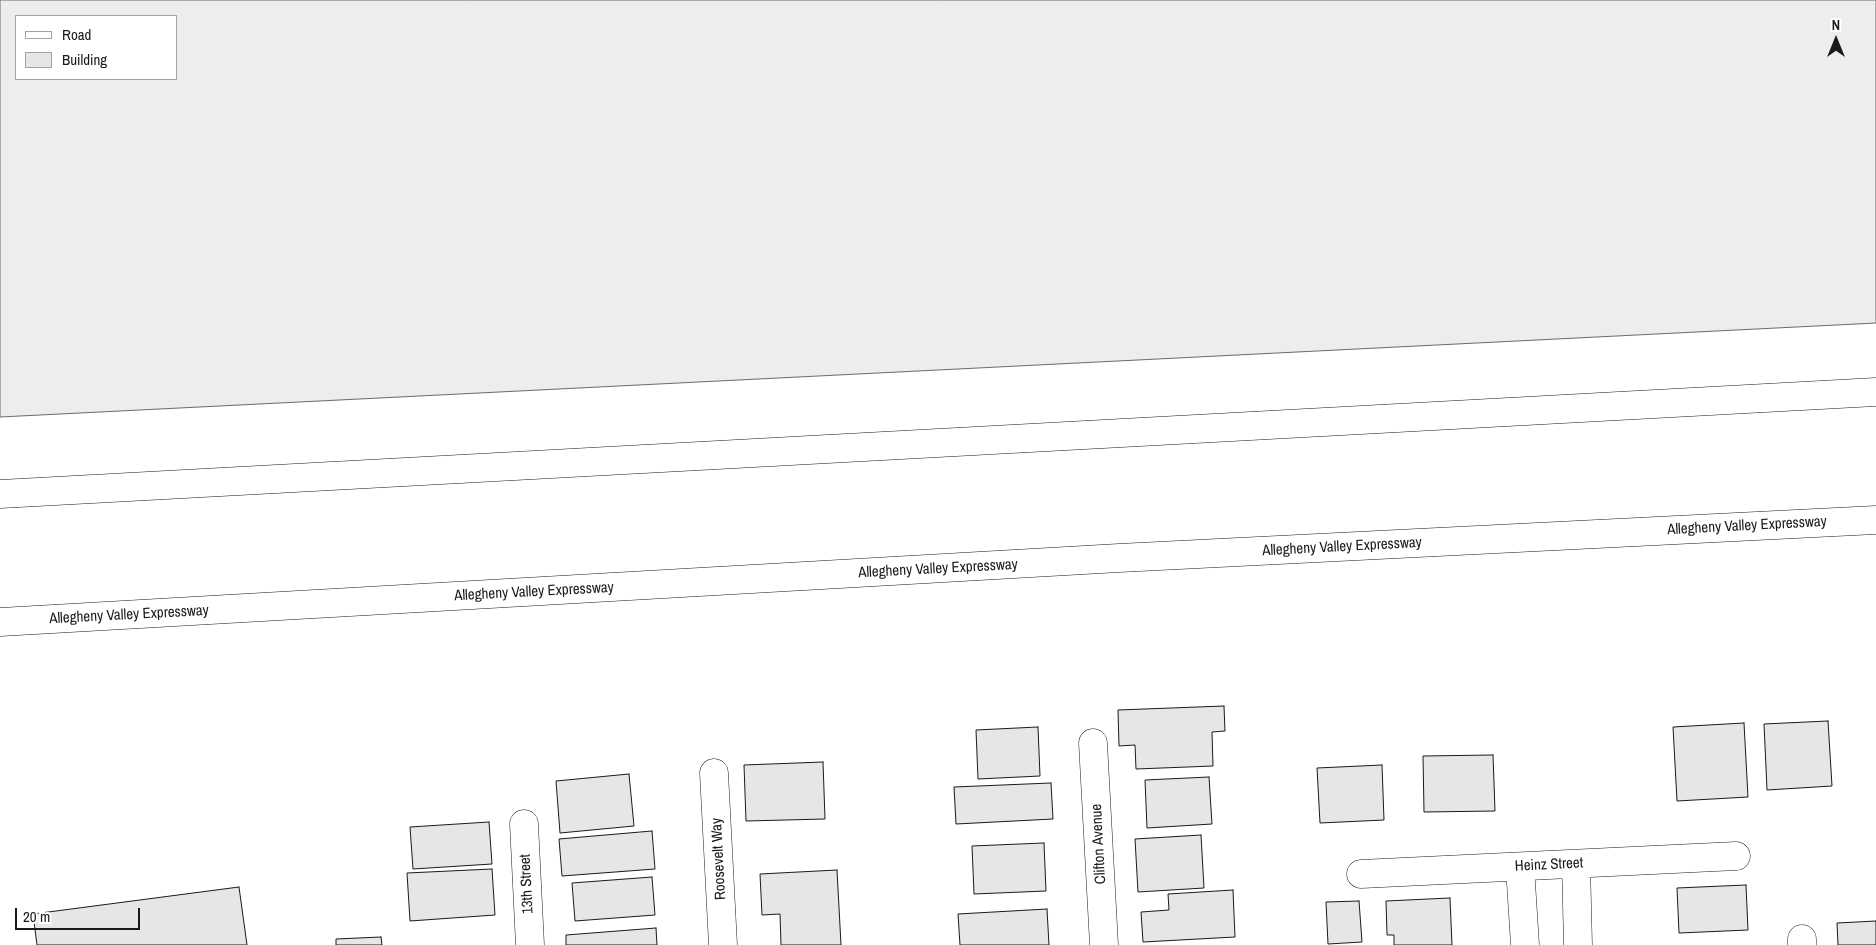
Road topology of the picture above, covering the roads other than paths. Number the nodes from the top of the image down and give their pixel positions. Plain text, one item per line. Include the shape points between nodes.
1 (1876, 392) edge
2 (0, 494) edge
3 (1876, 520) edge
4 (0, 622) edge
5 (1094, 743) dead end
6 (714, 773) dead end
7 (524, 824) dead end
8 (1736, 856) dead end
9 (1576, 864) junction
10 (1520, 866) junction
11 (1361, 874) dead end
12 (530, 945) edge
13 (723, 945) edge
14 (1104, 945) edge
15 (1525, 945) edge
16 (1578, 945) edge

1 - 2 main road
3 - 4 main road, Allegheny Valley Expressway via 1119,558
5 - 14 main road, Clifton Avenue
6 - 13 main road, Roosevelt Way
7 - 12 main road, 13th Street
8 - 9 main road, Heinz Street
9 - 10 main road, Heinz Street
9 - 16 main road
10 - 11 main road, Heinz Street
10 - 15 main road

